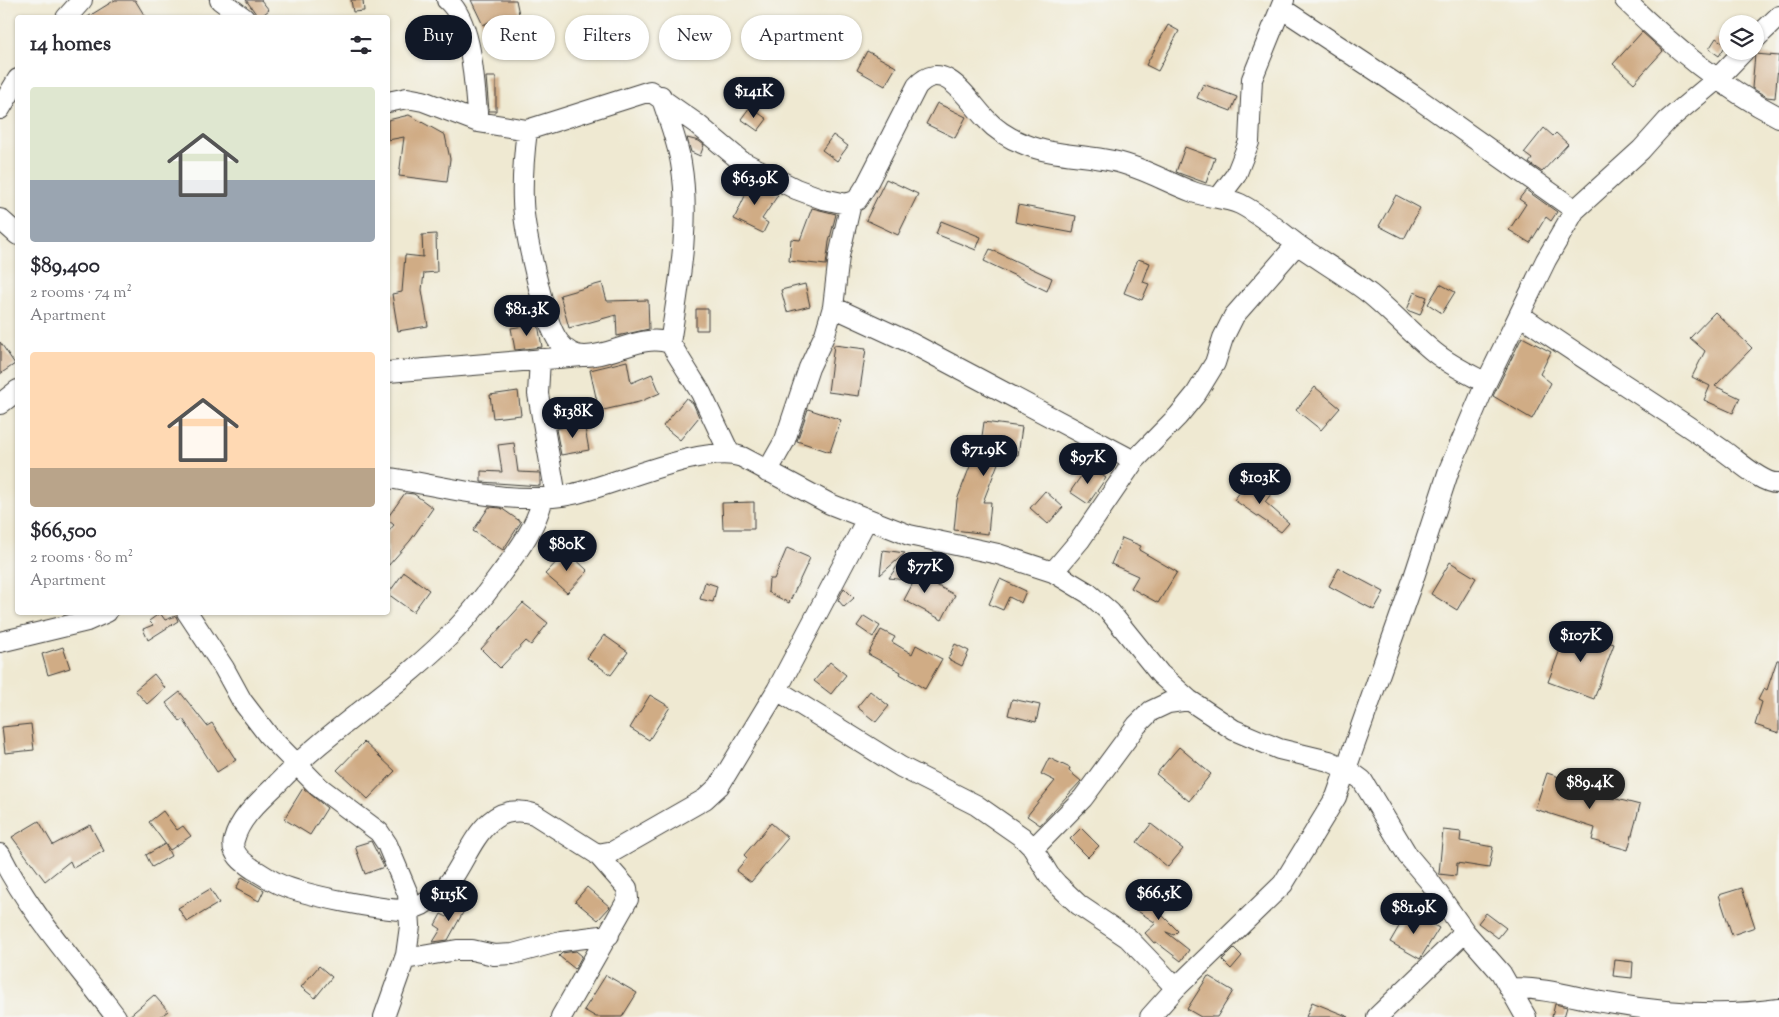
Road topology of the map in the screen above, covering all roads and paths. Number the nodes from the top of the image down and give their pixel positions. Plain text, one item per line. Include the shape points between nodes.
1 (82, 0) edge
2 (220, 0) edge
3 (447, 0) edge
4 (1625, 0) edge
5 (1282, 4) edge
6 (69, 15) edge
7 (240, 15) edge
8 (1779, 16) edge
9 (1764, 31) edge
10 (1735, 60) edge
11 (1716, 80) junction
12 (15, 83) edge
13 (661, 96) junction
14 (390, 102) edge
15 (0, 109) edge
16 (1779, 118) edge
17 (478, 122) junction
18 (527, 130) junction
19 (1220, 196) junction
20 (851, 203) junction
21 (1576, 210) junction
22 (0, 219) edge
23 (15, 232) edge
24 (1296, 244) junction
25 (833, 307) junction
26 (1520, 316) junction
27 (670, 343) junction
28 (585, 356) junction
29 (540, 359) junction
30 (390, 372) edge
31 (1486, 383) junction
32 (15, 392) edge
33 (0, 404) edge
34 (730, 454) junction
35 (1134, 461) junction
36 (767, 472) junction
37 (390, 478) edge
38 (1779, 483) edge
39 (549, 497) junction
40 (867, 519) junction
41 (1053, 572) junction
42 (100, 615) edge
43 (189, 615) edge
44 (0, 642) edge
45 (1160, 674) junction
46 (777, 690) junction
47 (1189, 700) junction
48 (1151, 711) junction
49 (296, 764) junction
50 (1347, 769) junction
51 (1034, 849) junction
52 (0, 854) edge
53 (597, 854) junction
54 (409, 911) junction
55 (1465, 932) junction
56 (609, 935) junction
57 (405, 959) junction
58 (1176, 988) junction
59 (1511, 988) junction
60 (1779, 1009) edge
61 (116, 1017) edge
62 (384, 1017) edge
63 (562, 1017) edge
64 (1150, 1017) edge
65 (1377, 1017) edge
66 (1526, 1017) edge

1 - 6 street
2 - 7 street
3 - 17 street via 459,12 467,38
4 - 11 street
5 - 19 street via 1252,79 1249,142 1236,175
5 - 21 street
8 - 9 street
10 - 11 street
11 - 16 street
11 - 21 street via 1667,121 1641,150
12 - 15 street
13 - 18 street via 646,91
13 - 20 street via 751,167 823,199
13 - 27 street via 677,143 684,184 684,231
14 - 17 street via 407,98 423,101
17 - 18 street
18 - 28 street via 522,168 530,251 558,341 569,352
19 - 20 street via 1210,198 1121,163 1024,144 986,120 961,89 941,77 932,76 917,86 866,186 857,200
19 - 24 street via 1270,221
20 - 25 street via 839,256
21 - 26 street via 1546,260
22 - 23 street
24 - 31 street via 1368,293 1434,352
24 - 35 street via 1234,316 1215,363 1196,394
25 - 35 street via 911,342
25 - 36 street via 825,334 808,368 785,440
26 - 31 street
26 - 38 street via 1757,475
27 - 28 street via 655,340
27 - 34 street via 701,393
28 - 29 street
29 - 30 street
29 - 39 street via 538,394
31 - 50 street via 1448,470
32 - 33 street
34 - 36 street
34 - 39 street via 682,460 619,482
35 - 41 street via 1080,540
36 - 40 street
37 - 39 street via 500,497
39 - 49 street via 534,526 454,631
40 - 41 street via 909,535 998,554
40 - 46 street
41 - 45 street via 1088,593 1110,612
42 - 44 street
43 - 49 street via 242,701
45 - 47 street
45 - 48 street via 1158,700
46 - 51 street via 901,767 976,805
46 - 53 street via 726,775 705,799 614,851
47 - 48 street via 1168,703
47 - 50 street via 1234,730 1279,749 1329,761
48 - 51 street via 1083,798
49 - 54 street via 319,787 379,832 405,888
49 - 54 street via 256,804 242,824 233,847 238,857 280,884
50 - 55 street via 1362,780 1408,856
50 - 58 street via 1336,797 1283,884
51 - 58 street via 1057,884 1079,905 1128,938
52 - 61 street via 14,882 42,922
53 - 54 street via 534,814 508,813 492,820 479,832 445,886 435,896
53 - 56 street via 629,891 628,903
54 - 57 street
55 - 59 street
55 - 65 street
56 - 57 street via 561,941 513,954 457,950
56 - 63 street
57 - 62 street
58 - 64 street
59 - 60 street via 1552,990 1657,1010 1728,1013
59 - 66 street

